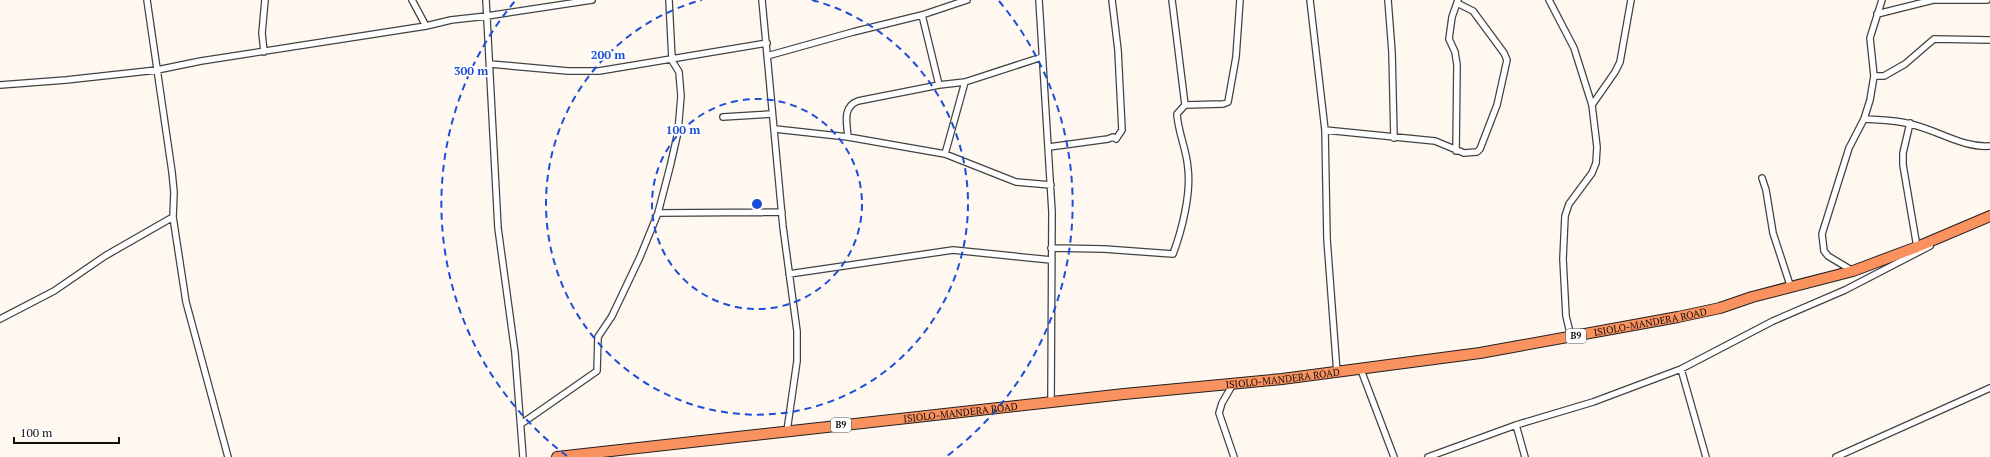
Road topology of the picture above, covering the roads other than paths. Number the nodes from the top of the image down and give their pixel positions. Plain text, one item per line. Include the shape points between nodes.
1 (147, 0) edge
2 (265, 0) edge
3 (412, 0) edge
4 (486, 0) edge
5 (592, 0) edge
6 (669, 0) edge
7 (762, 0) edge
8 (967, 0) edge
9 (1039, 0) edge
10 (1112, 0) edge
11 (1172, 0) edge
12 (1240, 0) edge
13 (1310, 0) edge
14 (1388, 0) edge
15 (1549, 0) edge
16 (1631, 0) edge
17 (1882, 0) edge
18 (1987, 0) edge
19 (959, 1) edge
20 (562, 2) edge
21 (1458, 2) edge
22 (1877, 14) junction
23 (922, 15) junction
24 (487, 16) junction
25 (426, 26) junction
26 (1990, 40) edge
27 (767, 43) junction
28 (264, 52) junction
29 (767, 56) junction
30 (1042, 57) junction
31 (671, 59) junction
32 (490, 64) junction
33 (157, 70) junction
34 (1874, 76) junction
35 (965, 82) junction
36 (0, 85) edge
37 (939, 85) junction
38 (1185, 105) junction
39 (1592, 105) junction
40 (772, 114) junction
41 (723, 117) dead end
42 (1864, 119) junction
43 (1910, 123) junction
44 (775, 129) junction
45 (1325, 130) junction
46 (848, 137) junction
47 (1394, 138) junction
48 (1990, 146) edge
49 (1049, 147) junction
50 (1456, 151) junction
51 (945, 154) junction
52 (1762, 178) dead end
53 (1051, 185) junction
54 (782, 212) junction
55 (658, 213) junction
56 (173, 216) junction
57 (1990, 216) edge
58 (1965, 228) junction
59 (1917, 247) junction
60 (1051, 248) junction
61 (1051, 260) junction
62 (1853, 271) junction
63 (789, 274) junction
64 (1790, 288) junction
65 (0, 319) edge
66 (1571, 337) junction
67 (1681, 369) junction
68 (1361, 370) junction
69 (1337, 373) junction
70 (1233, 384) junction
71 (1990, 388) edge
72 (1051, 402) junction
73 (521, 424) junction
74 (1516, 426) junction
75 (787, 431) junction
76 (228, 457) edge
77 (523, 457) edge
78 (558, 457) edge
79 (1234, 457) edge
80 (1394, 457) edge
81 (1428, 457) edge
82 (1525, 457) edge
83 (1706, 457) edge
84 (1836, 457) edge

1 - 33 street
2 - 28 street via 262,33
3 - 25 street
4 - 24 street
5 - 20 street
6 - 31 street
7 - 27 street
8 - 19 street
9 - 30 street
10 - 49 street via 1118,50 1122,130 1116,139 1113,137
11 - 38 street
12 - 38 street via 1236,57 1228,102
13 - 45 street
14 - 47 street
15 - 39 street via 1574,48
16 - 39 street via 1620,62
17 - 22 street
18 - 22 street via 1933,0
19 - 23 street
20 - 24 street
21 - 50 street via 1452,17 1449,39 1457,65
21 - 50 street via 1473,11 1507,60 1497,105 1480,149 1469,154
22 - 34 street via 1870,38
23 - 29 street
23 - 37 street
24 - 25 street
24 - 32 street
25 - 28 street
26 - 34 street via 1934,39 1905,64 1884,76
27 - 29 street
27 - 31 street
28 - 33 street
29 - 40 street
30 - 35 street
30 - 49 street
31 - 32 street via 598,71
31 - 55 street via 679,72 678,132
32 - 73 street via 498,228 515,352
33 - 36 street
33 - 56 street via 172,172
34 - 42 street
35 - 37 street
35 - 51 street
37 - 46 street via 853,103 847,112
38 - 60 street via 1177,114 1188,168 1188,194 1173,254
39 - 66 street via 1597,147 1596,163 1592,173 1569,204 1565,216 1563,259 1566,316
40 - 41 street
40 - 44 street
42 - 43 street
42 - 62 street via 1850,148 1822,234 1824,251 1828,256
43 - 48 street via 1964,144
43 - 59 street via 1902,153
44 - 46 street
44 - 54 street
45 - 47 street
45 - 69 street via 1327,239
46 - 51 street
47 - 50 street via 1435,141
49 - 53 street
51 - 53 street via 1016,182
52 - 64 street via 1773,233
53 - 60 street
54 - 55 street
54 - 63 street
55 - 73 street via 612,316 598,338 597,371
56 - 65 street via 105,256 54,291
56 - 76 street via 186,302
57 - 58 highway, ISIOLO-MANDERA ROAD / B9
58 - 59 highway, ISIOLO-MANDERA ROAD / B9
58 - 67 street via 1845,290 1773,321
59 - 62 highway, ISIOLO-MANDERA ROAD / B9
60 - 61 street
61 - 63 street via 953,250
61 - 72 street
62 - 64 highway, ISIOLO-MANDERA ROAD / B9
63 - 75 street via 798,346
64 - 66 highway, ISIOLO-MANDERA ROAD / B9 via 1678,317
66 - 68 highway, ISIOLO-MANDERA ROAD / B9
67 - 74 street via 1593,402
67 - 83 street
68 - 69 highway, ISIOLO-MANDERA ROAD / B9
68 - 80 street
69 - 70 highway, ISIOLO-MANDERA ROAD / B9
70 - 72 highway, ISIOLO-MANDERA ROAD / B9
70 - 79 street via 1222,402 1219,413
71 - 84 street
72 - 75 highway, ISIOLO-MANDERA ROAD / B9
73 - 77 street
74 - 81 street
74 - 82 street
75 - 78 highway, ISIOLO-MANDERA ROAD / B9

